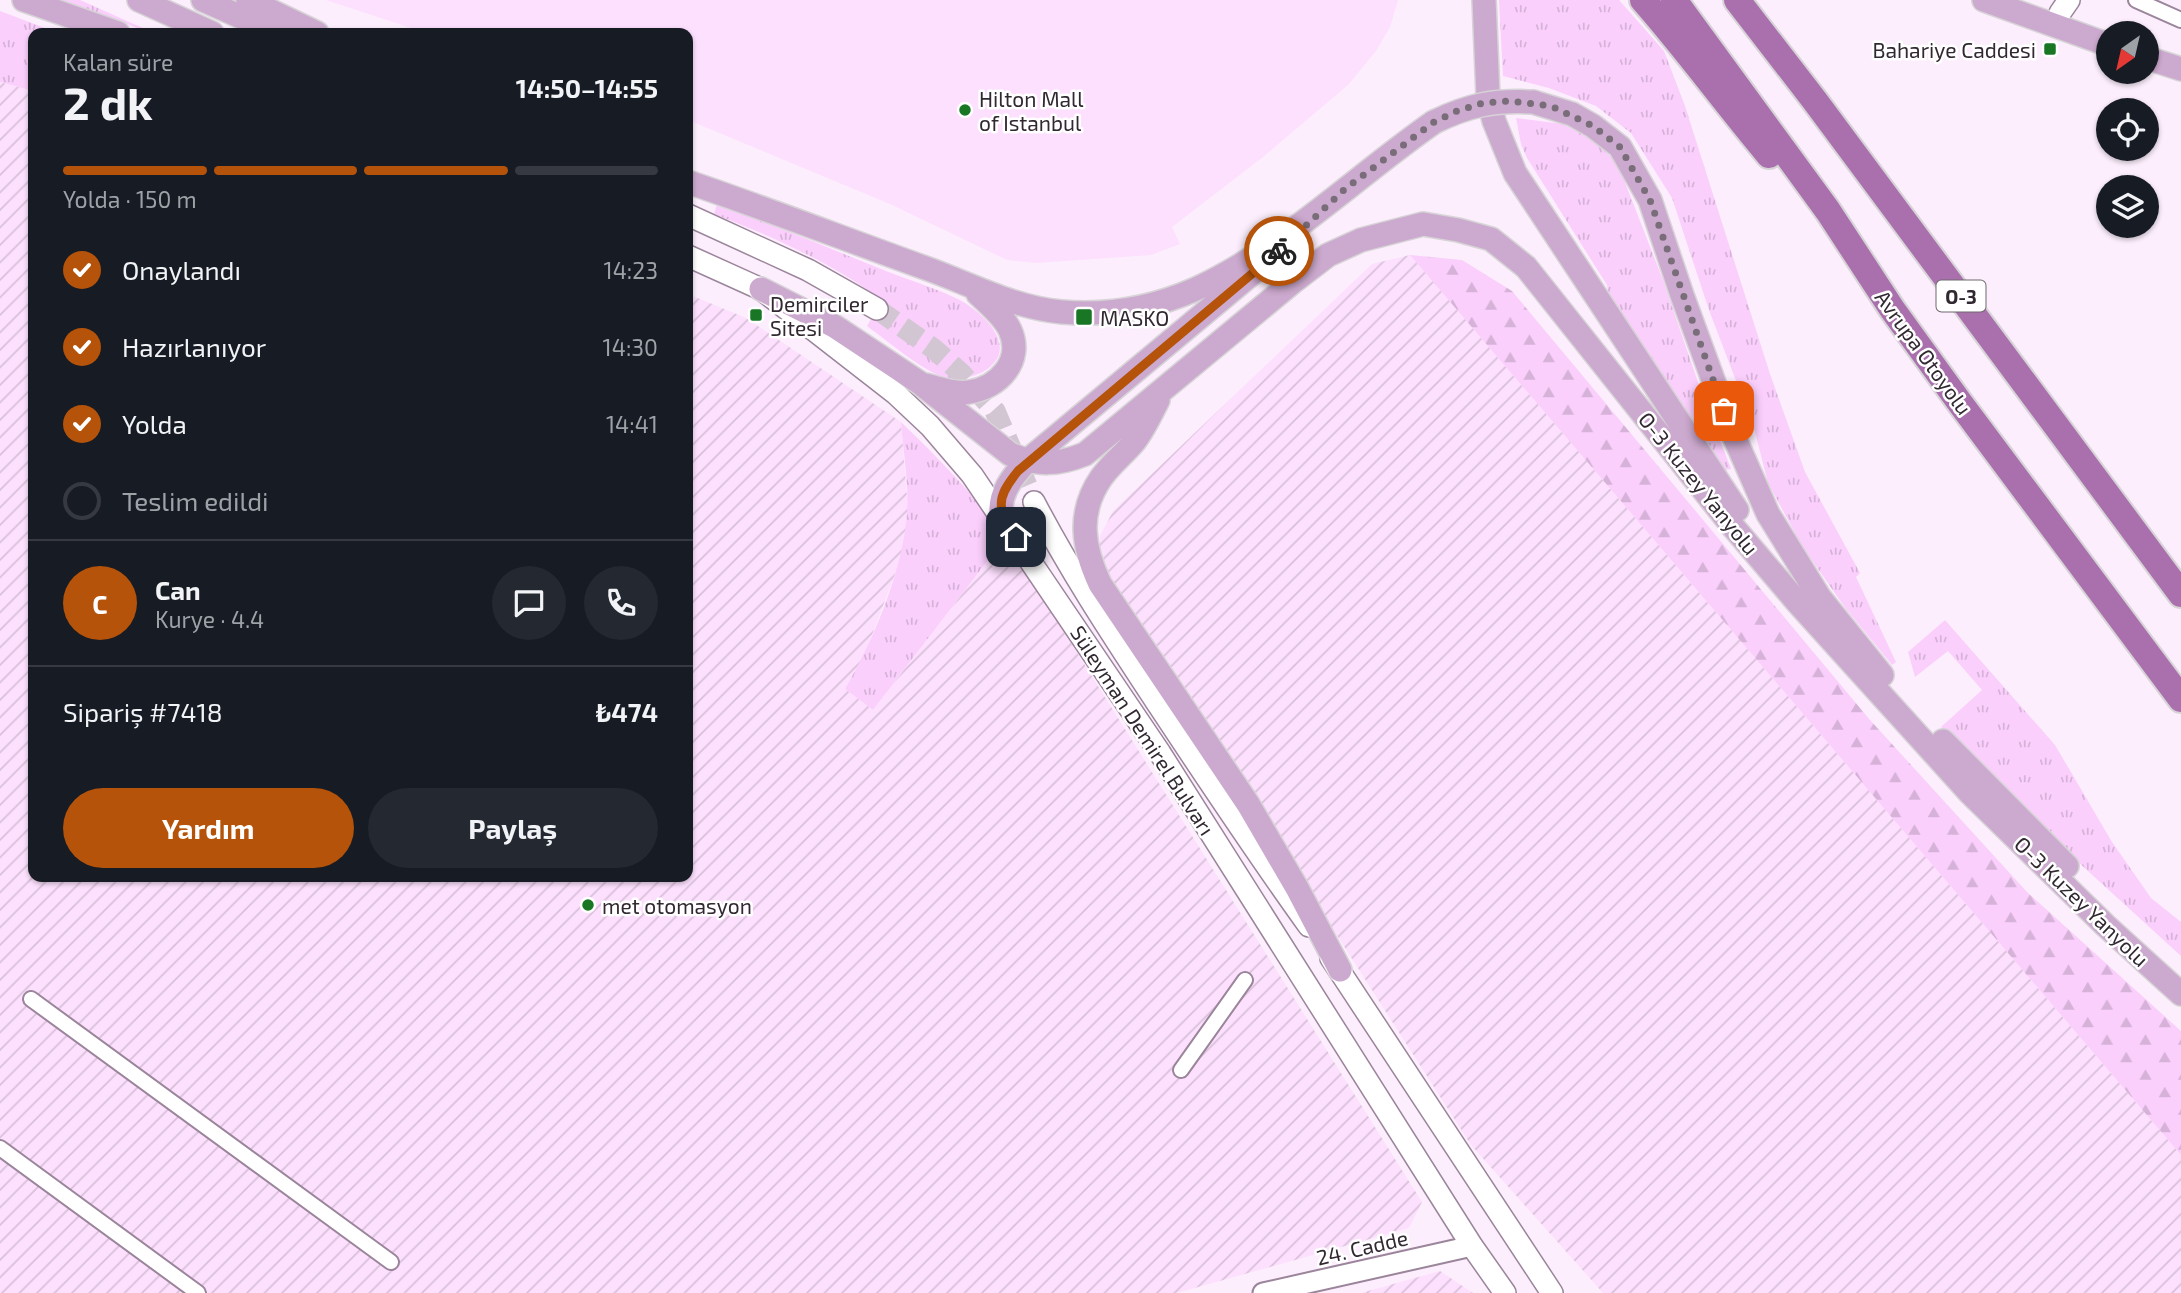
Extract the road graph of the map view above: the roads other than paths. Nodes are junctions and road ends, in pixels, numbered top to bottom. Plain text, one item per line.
1 (24, 0) edge
2 (139, 0) edge
3 (203, 0) edge
4 (248, 0) edge
5 (1485, 0) edge
6 (1643, 0) edge
7 (1674, 0) edge
8 (1737, 0) edge
9 (1984, 0) edge
10 (2024, 0) edge
11 (2136, 0) edge
12 (2065, 7) edge
13 (2181, 20) edge
14 (2096, 22) edge
15 (104, 28) edge
16 (201, 28) edge
17 (266, 28) edge
18 (307, 28) edge
19 (2096, 40) edge
20 (2160, 46) edge
21 (2181, 53) edge
22 (2160, 62) edge
23 (2181, 69) edge
24 (693, 184) edge
25 (1322, 208) junction
26 (693, 217) edge
27 (1848, 242) junction
28 (693, 258) edge
29 (962, 282) junction
30 (761, 289) junction
31 (877, 309) tunnel mouth
32 (920, 383) junction
33 (1164, 387) junction
34 (1027, 461) junction
35 (1034, 502) tunnel mouth
36 (1001, 516) junction
37 (2181, 594) edge
38 (1798, 603) junction
39 (2181, 699) edge
40 (1340, 970) junction
41 (2181, 973) edge
42 (1245, 981) dead end
43 (2181, 994) edge
44 (31, 999) dead end
45 (1181, 1070) dead end
46 (0, 1148) edge
47 (1472, 1246) junction
48 (391, 1262) dead end
49 (198, 1293) edge
50 (1263, 1293) edge
51 (1505, 1293) edge
52 (1552, 1293) edge

1 - 15 main road
2 - 16 main road
3 - 17 main road
4 - 18 main road
5 - 38 main road
6 - 27 highway
7 - 27 highway, Avrupa Otoyolu
8 - 37 highway, O-3
9 - 19 main road
10 - 12 main road
11 - 13 street
12 - 14 main road
20 - 21 main road
22 - 23 main road
24 - 29 main road
25 - 29 main road
25 - 34 main road
25 - 41 main road, O-3 Kuzey Yanyolu, bridge
26 - 31 main road
27 - 39 highway, Avrupa Otoyolu
28 - 30 main road, Süleyman Demirel Bulvarı
29 - 32 main road
30 - 32 main road
30 - 36 main road, Süleyman Demirel Bulvarı
32 - 34 main road
33 - 34 main road, O-3 Kuzey Yanyolu
33 - 38 main road, O-3 Kuzey Yanyolu
33 - 40 main road
34 - 36 main road
35 - 40 main road, Süleyman Demirel Bulvarı
36 - 47 main road, Süleyman Demirel Bulvarı
38 - 43 main road, O-3 Kuzey Yanyolu
40 - 52 main road, Süleyman Demirel Bulvarı
42 - 45 street
44 - 48 street
46 - 49 street
47 - 50 street, 24. Cadde
47 - 51 main road, Süleyman Demirel Bulvarı

